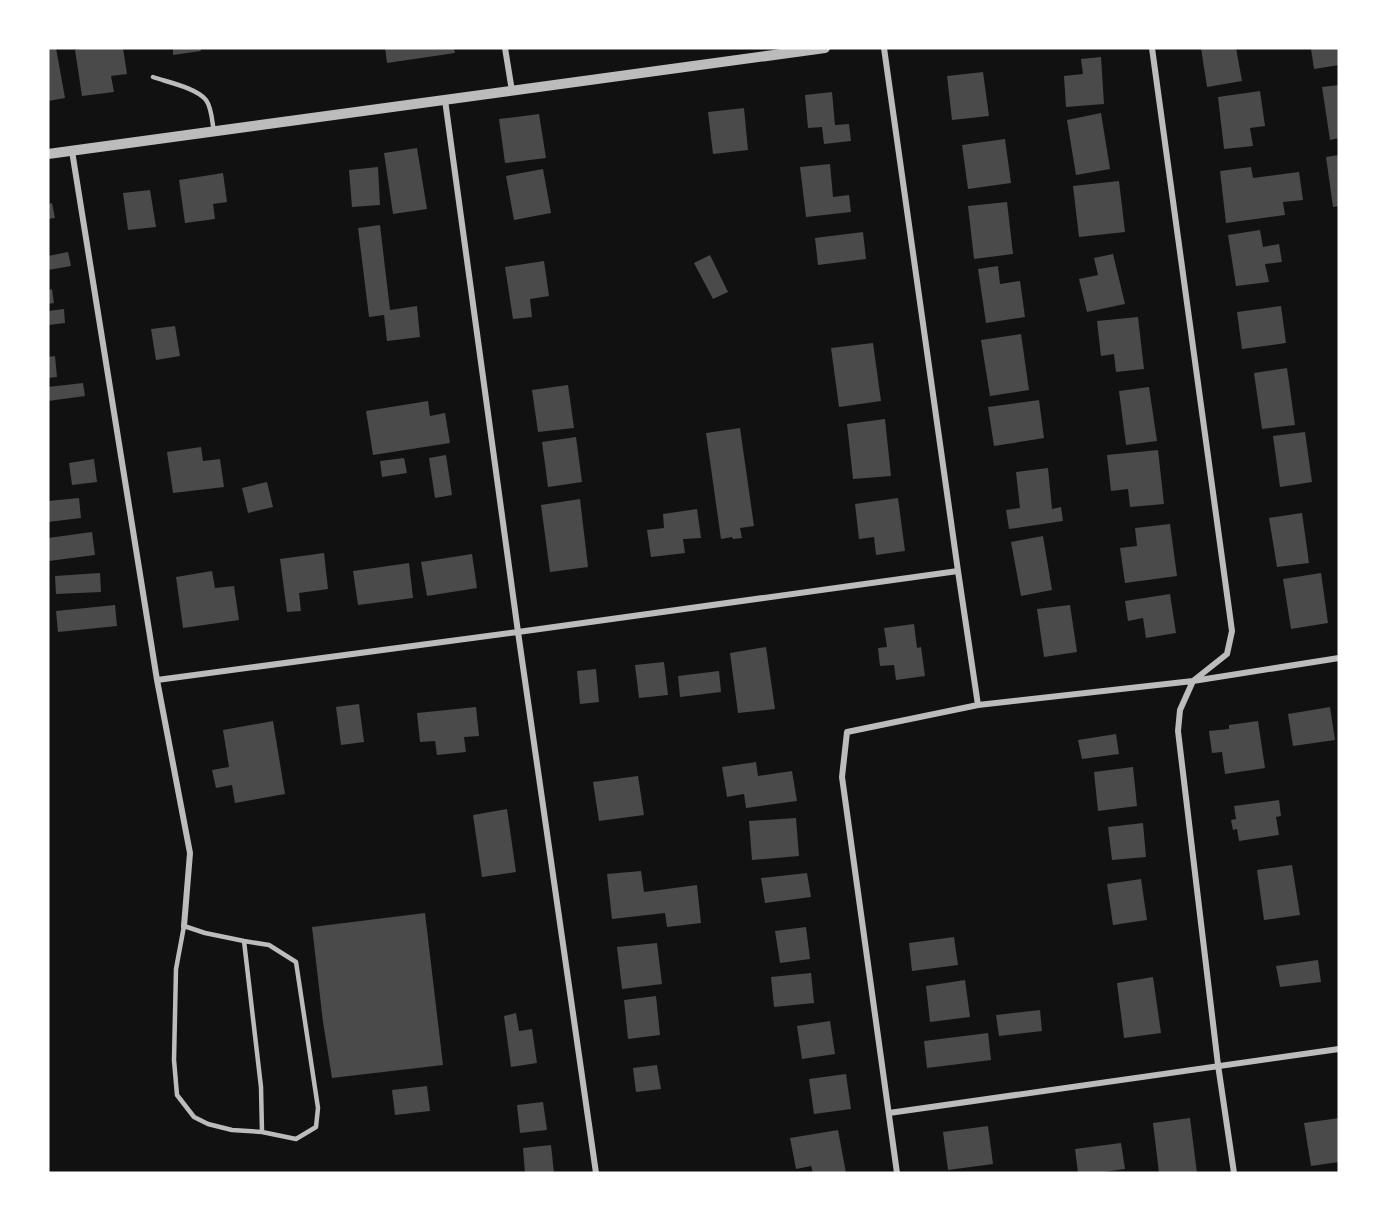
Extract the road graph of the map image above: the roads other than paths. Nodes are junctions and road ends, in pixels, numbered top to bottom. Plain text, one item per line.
1 (505, 48) edge
2 (825, 48) edge
3 (884, 48) edge
4 (1152, 48) edge
5 (153, 77) dead end
6 (512, 91) junction
7 (446, 100) junction
8 (214, 132) junction
9 (72, 151) junction
10 (48, 154) edge
11 (958, 571) junction
12 (518, 633) junction
13 (1339, 658) edge
14 (157, 680) junction
15 (1193, 681) junction
16 (978, 705) junction
17 (184, 926) junction
18 (244, 941) junction
19 (1339, 1049) edge
20 (1218, 1065) junction
21 (889, 1113) junction
22 (262, 1132) junction
23 (596, 1173) edge
24 (897, 1173) edge
25 (1234, 1173) edge

1 - 6 street
2 - 6 street
3 - 11 street
4 - 15 street
5 - 8 lane
6 - 7 street
7 - 8 street
7 - 12 street
8 - 9 street
9 - 10 street
9 - 14 street
11 - 12 street
11 - 16 street
12 - 14 street
12 - 23 street
13 - 15 street
14 - 17 street
15 - 16 street
15 - 20 street
16 - 21 street
17 - 18 lane
17 - 22 lane
18 - 22 lane
18 - 22 lane
19 - 20 street
20 - 21 street
20 - 25 street
21 - 24 street

